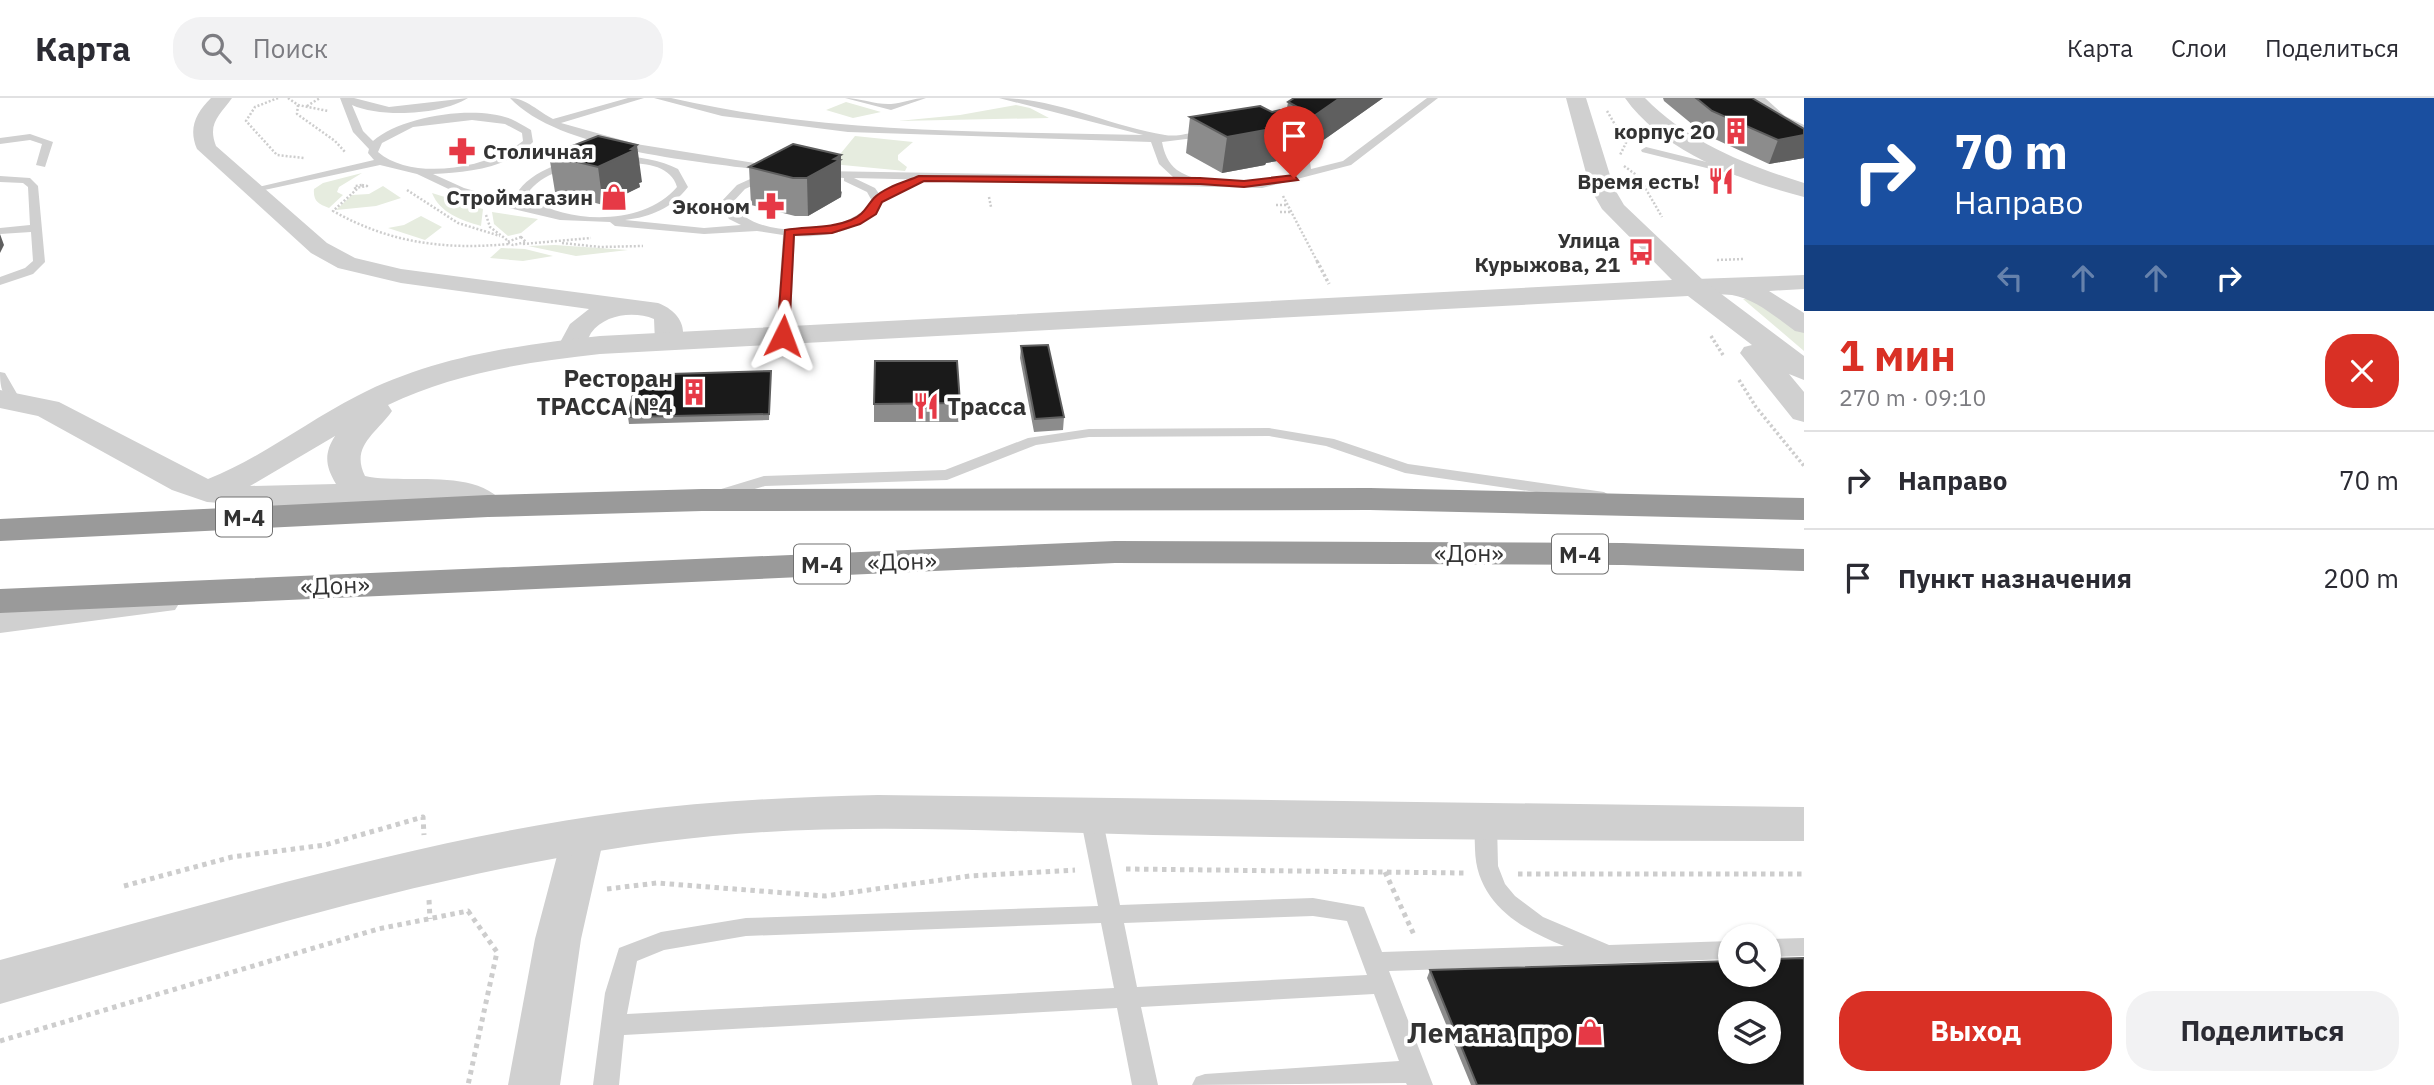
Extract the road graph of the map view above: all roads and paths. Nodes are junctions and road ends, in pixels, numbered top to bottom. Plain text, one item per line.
1 (223, 98) edge
2 (278, 98) edge
3 (288, 98) edge
4 (320, 98) edge
5 (346, 98) edge
6 (463, 98) edge
7 (515, 98) edge
8 (639, 98) edge
9 (659, 98) edge
10 (850, 98) edge
11 (921, 98) edge
12 (1004, 98) edge
13 (1433, 98) edge
14 (1576, 98) edge
15 (1634, 98) edge
16 (1759, 98) edge
17 (298, 105) junction
18 (306, 107) junction
19 (1605, 109) dead end
20 (336, 111) dead end
21 (553, 122) junction
22 (1804, 129) edge
23 (1219, 132) edge
24 (1162, 138) junction
25 (1268, 139) edge
26 (0, 141) edge
27 (373, 147) junction
28 (1646, 150) dead end
29 (312, 158) dead end
30 (349, 159) dead end
31 (382, 161) junction
32 (41, 164) dead end
33 (418, 170) junction
34 (807, 173) edge
35 (1301, 175) junction
36 (830, 176) junction
37 (923, 178) junction
38 (0, 180) edge
39 (1200, 181) junction
40 (1276, 183) junction
41 (400, 185) dead end
42 (357, 189) dead end
43 (1802, 190) edge
44 (254, 191) junction
45 (878, 201) junction
46 (1276, 205) dead end
47 (1287, 205) junction
48 (487, 208) dead end
49 (539, 211) junction
50 (1280, 212) dead end
51 (1291, 212) junction
52 (594, 219) junction
53 (1667, 225) dead end
54 (36, 228) junction
55 (758, 228) junction
56 (0, 231) edge
57 (789, 232) junction
58 (500, 236) junction
59 (593, 238) dead end
60 (508, 242) junction
61 (523, 244) junction
62 (0, 281) edge
63 (1804, 282) edge
64 (1728, 285) junction
65 (1696, 287) junction
66 (1333, 292) dead end
67 (548, 298) junction
68 (628, 307) junction
69 (1804, 325) edge
70 (1704, 327) dead end
71 (783, 336) junction
72 (576, 337) junction
73 (668, 342) junction
74 (1726, 360) dead end
75 (1804, 371) edge
76 (1734, 372) dead end
77 (421, 380) junction
78 (4, 391) edge
79 (1804, 412) edge
80 (1804, 466) edge
81 (385, 491) junction
82 (206, 492) junction
83 (702, 500) junction
84 (1638, 503) junction
85 (488, 506) junction
86 (1804, 509) edge
87 (0, 530) edge
88 (1804, 560) edge
89 (288, 587) junction
90 (0, 601) edge
91 (0, 621) edge
92 (1091, 817) junction
93 (1486, 823) junction
94 (1804, 824) edge
95 (583, 837) junction
96 (427, 867) junction
97 (1385, 872) dead end
98 (124, 886) dead end
99 (1403, 911) dead end
100 (1109, 913) junction
101 (430, 919) junction
102 (1804, 947) edge
103 (1781, 948) edge
104 (1718, 950) edge
105 (1610, 954) junction
106 (1378, 973) junction
107 (0, 982) edge
108 (1127, 997) junction
109 (613, 1025) junction
110 (0, 1041) edge
111 (1418, 1078) edge
112 (468, 1085) edge
113 (534, 1085) edge
114 (606, 1085) edge
115 (1145, 1085) edge
116 (1205, 1085) edge

1 - 44 street
2 - 29 path
3 - 17 path
4 - 18 path
5 - 6 lane
5 - 27 lane
7 - 21 lane
8 - 21 lane
9 - 24 lane
10 - 11 lane
12 - 24 lane
13 - 35 lane
14 - 65 street
15 - 43 street
16 - 22 lane
17 - 18 path
17 - 30 path
18 - 20 path
19 - 53 path
21 - 55 lane
23 - 24 lane
24 - 39 lane
25 - 35 lane
26 - 32 lane
27 - 31 lane
27 - 33 lane
28 - 43 lane
31 - 33 lane
31 - 44 lane
33 - 49 lane
34 - 36 lane
35 - 40 lane
36 - 37 lane
36 - 45 lane
37 - 39 lane
37 - 45 lane
38 - 54 lane
39 - 40 lane
40 - 47 path
41 - 58 path
42 - 60 path
44 - 67 street
45 - 57 lane
46 - 47 path
47 - 51 path
48 - 58 path
49 - 52 lane
49 - 52 lane
50 - 51 path
51 - 66 path
52 - 55 lane
54 - 56 lane
54 - 62 lane
55 - 57 lane
57 - 71 lane
58 - 60 path
59 - 61 path
60 - 61 path
60 - 61 path
63 - 64 street
64 - 65 street
64 - 69 street
65 - 71 street
65 - 75 street
65 - 79 street
67 - 68 street
67 - 72 street
68 - 72 street
68 - 73 street
70 - 74 path
71 - 73 street
72 - 73 street
72 - 77 street
76 - 80 path
77 - 81 street
77 - 82 street
78 - 82 street
81 - 82 street
81 - 85 street
83 - 84 highway, М-4
83 - 84 lane
83 - 85 highway, М-4
84 - 86 highway, М-4
85 - 87 highway, М-4
88 - 89 highway, «Дон» / М-4
89 - 90 highway, «Дон» / М-4
89 - 91 street
92 - 93 street
92 - 95 street
92 - 100 lane
93 - 94 street
93 - 105 lane
95 - 96 street
95 - 113 street
96 - 98 path
96 - 101 path
96 - 107 street
97 - 99 path
100 - 106 lane
100 - 108 lane
100 - 109 lane
101 - 110 path
101 - 112 path
102 - 103 lane
104 - 105 lane
105 - 106 lane
106 - 108 lane
106 - 111 lane
108 - 109 lane
108 - 115 lane
109 - 114 lane
111 - 116 lane

